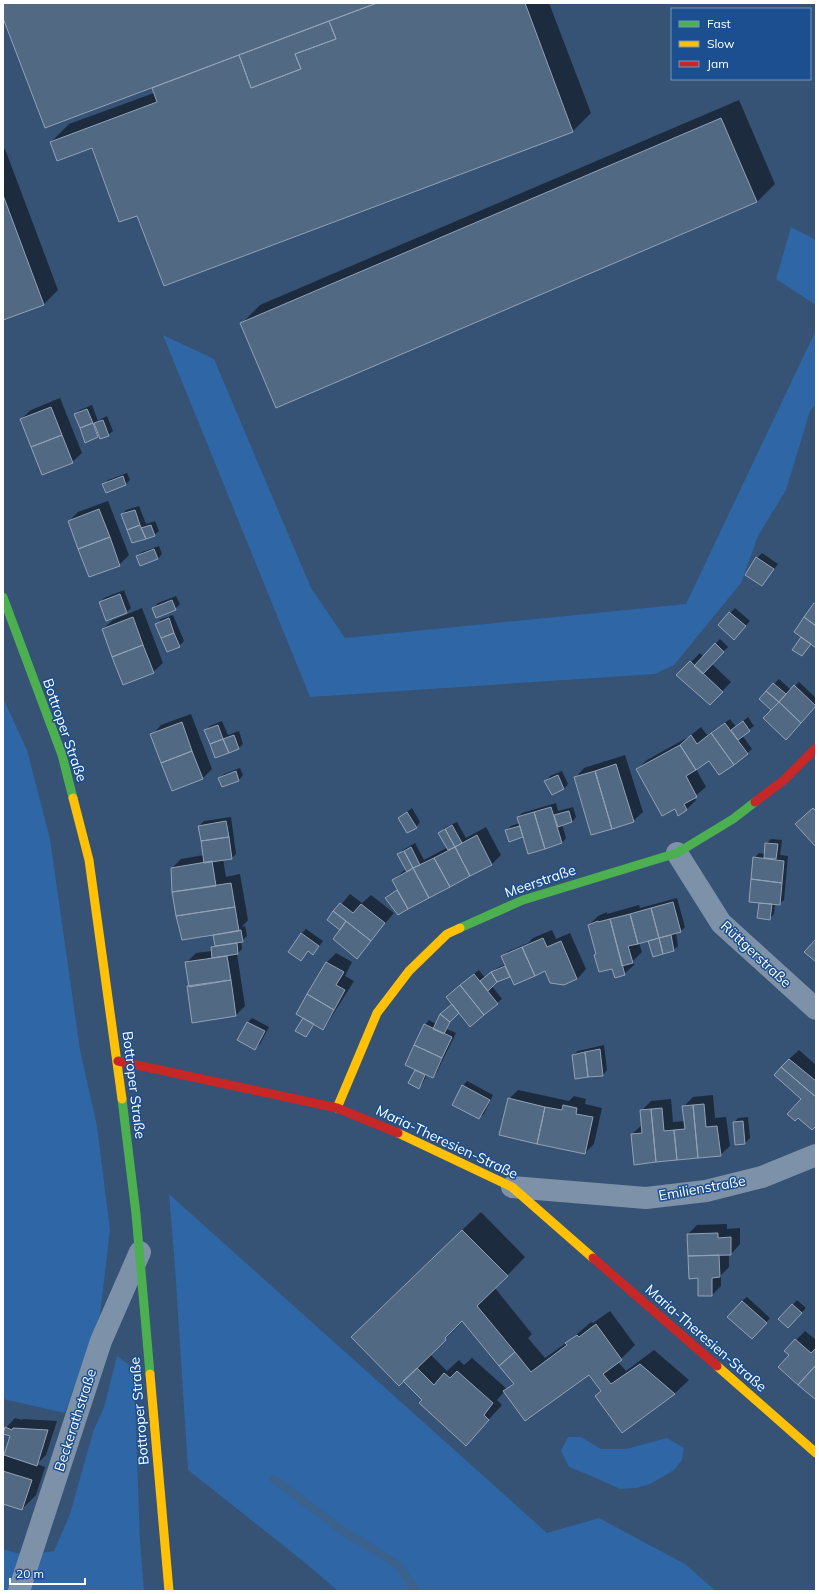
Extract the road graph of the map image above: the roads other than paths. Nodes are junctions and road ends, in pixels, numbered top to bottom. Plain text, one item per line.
1 (3, 597) edge
2 (816, 748) edge
3 (677, 853) junction
4 (816, 1009) edge
5 (118, 1061) junction
6 (337, 1108) junction
7 (816, 1155) edge
8 (512, 1187) junction
9 (140, 1252) junction
10 (816, 1453) edge
11 (18, 1591) edge
12 (169, 1591) edge

1 - 5 street, Bottroper Straße
2 - 3 street, Meerstraße
3 - 4 street, Rüttgerstraße
3 - 6 street, Meerstraße
5 - 6 street, Maria-Theresien-Straße
5 - 9 street, Bottroper Straße
6 - 8 street, Maria-Theresien-Straße
7 - 8 street, Emilienstraße
8 - 10 street, Maria-Theresien-Straße
9 - 11 street, Beckerathstraße
9 - 12 street, Bottroper Straße

